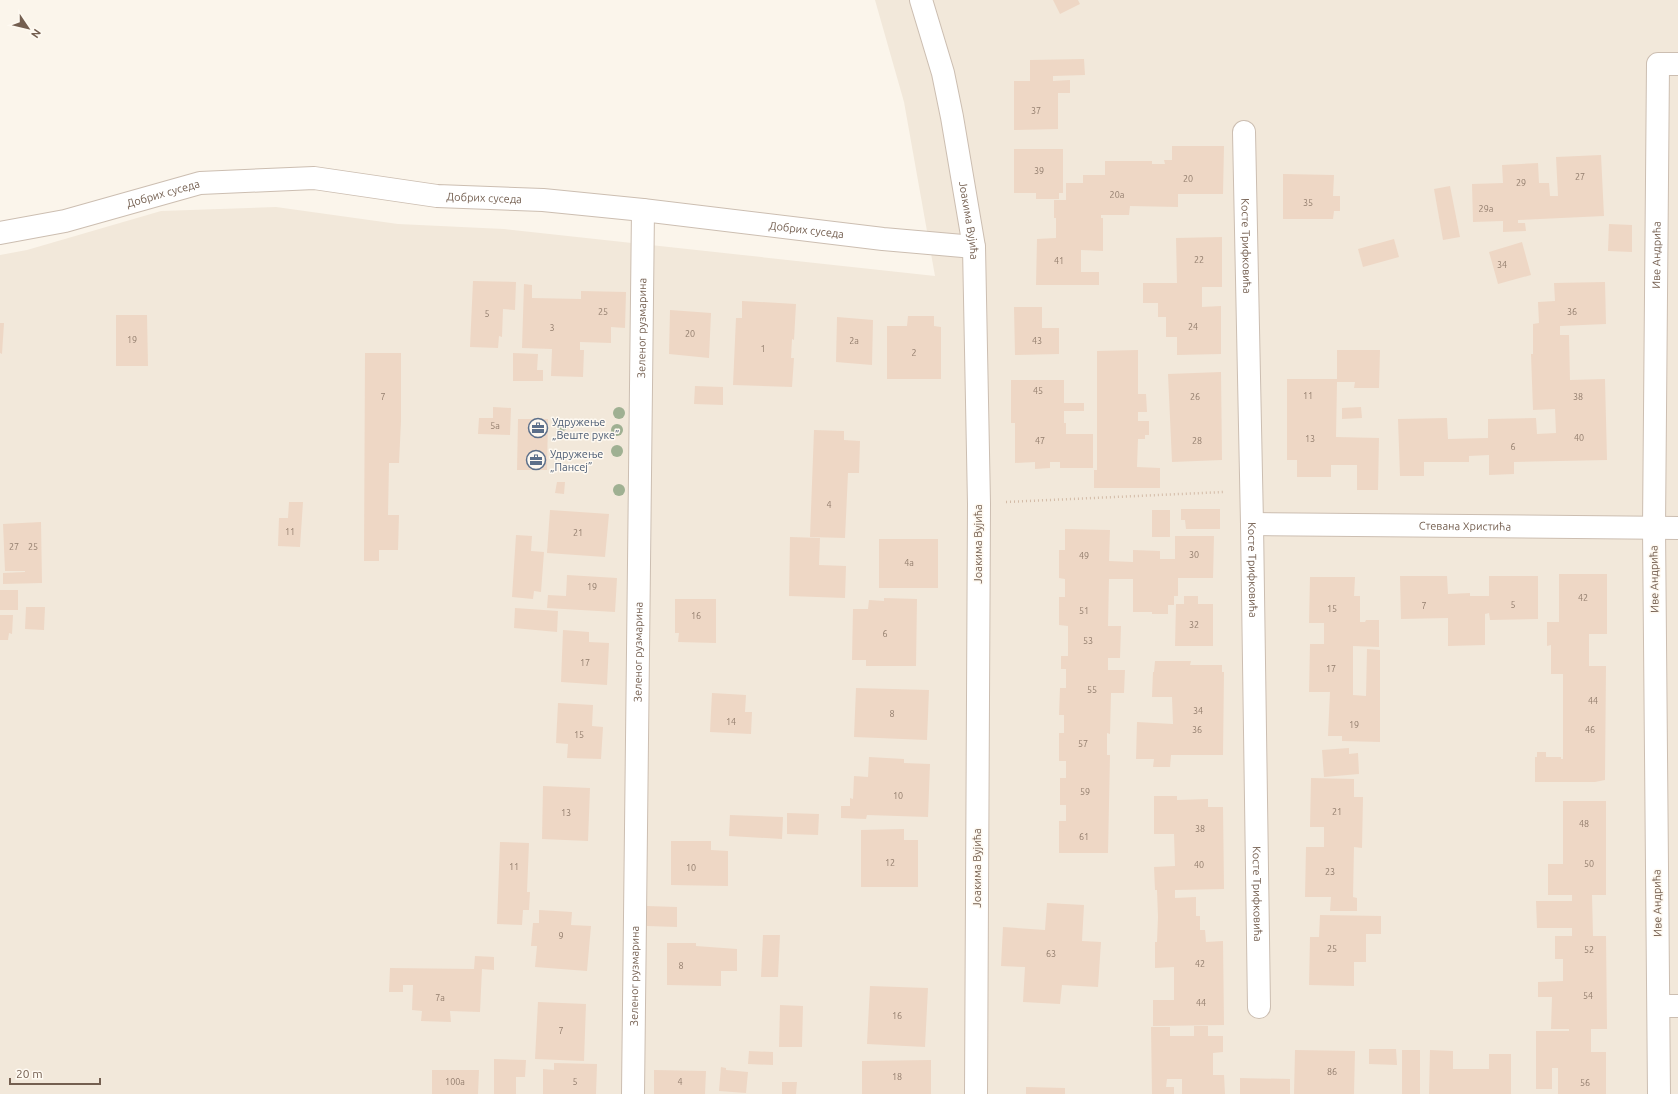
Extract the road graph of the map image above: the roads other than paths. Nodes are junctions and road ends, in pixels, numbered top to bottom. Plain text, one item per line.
1 (921, 0) edge
2 (1668, 64) edge
3 (1244, 132) dead end
4 (643, 210) junction
5 (0, 233) edge
6 (974, 247) junction
7 (1252, 524) junction
8 (1654, 528) junction
9 (1678, 528) edge
10 (1668, 1006) edge
11 (1259, 1007) dead end
12 (633, 1094) edge
13 (976, 1094) edge
14 (1659, 1094) edge

1 - 6 street, Јоакима Вујића
2 - 8 street, Иве Андрића
3 - 7 street, Косте Трифковића
4 - 5 street, Добрих суседа
4 - 6 street, Добрих суседа
4 - 12 street, Зеленог рузмарина
6 - 13 street, Јоакима Вујића
7 - 8 street, Стевана Христића
7 - 11 street, Косте Трифковића
8 - 9 street, Стевана Христића
8 - 10 street, Иве Андрића
10 - 14 street, Иве Андрића

